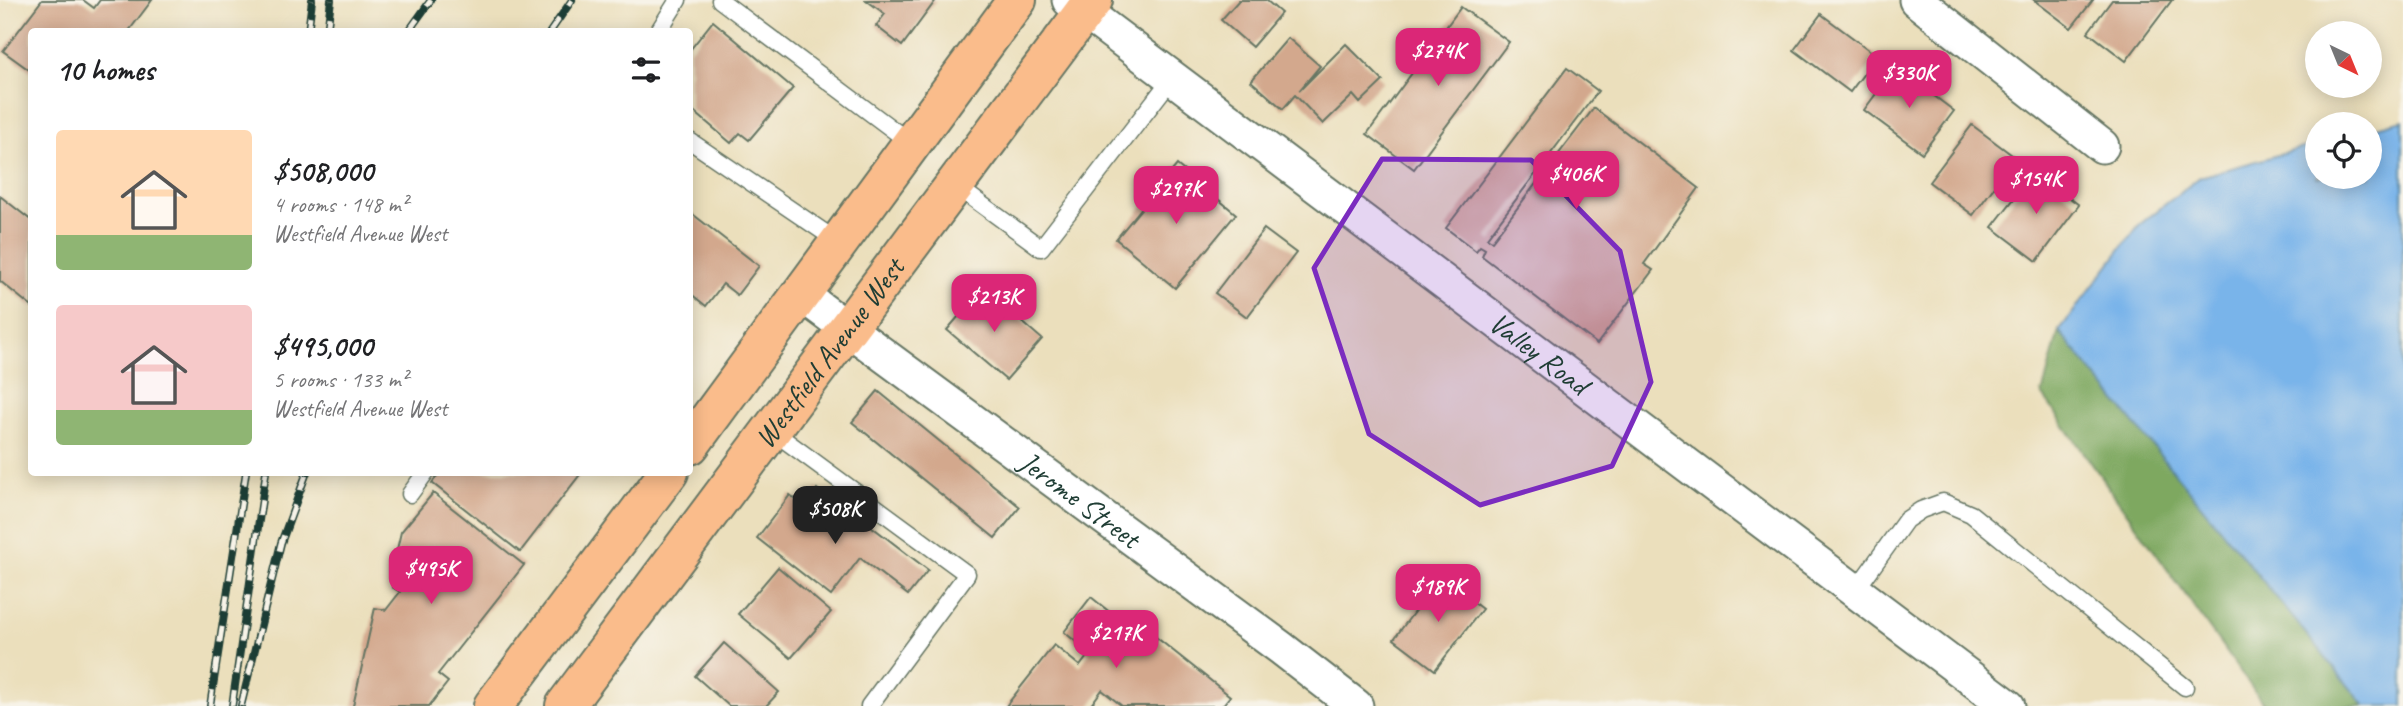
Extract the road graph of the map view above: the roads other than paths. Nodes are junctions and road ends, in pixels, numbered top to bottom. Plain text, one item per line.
1 (678, 0) edge
2 (720, 0) edge
3 (1017, 0) edge
4 (1916, 0) edge
5 (1082, 4) edge
6 (660, 28) edge
7 (1172, 78) junction
8 (693, 143) edge
9 (912, 144) junction
10 (2102, 146) dead end
11 (955, 185) junction
12 (840, 243) junction
13 (802, 295) junction
14 (847, 328) junction
15 (771, 430) junction
16 (693, 438) edge
17 (423, 476) edge
18 (666, 476) edge
19 (410, 494) dead end
20 (1855, 591) junction
21 (2185, 687) dead end
22 (494, 706) edge
23 (565, 706) edge
24 (869, 706) edge
25 (1356, 706) edge
26 (2008, 706) edge

1 - 6 lane
2 - 9 lane
3 - 9 main road, Westfield Avenue West
4 - 10 street
5 - 7 street, Valley Road
5 - 11 main road, Westfield Avenue West
7 - 11 lane
7 - 20 street, Valley Road
8 - 12 lane
9 - 12 main road, Westfield Avenue West
11 - 14 main road, Westfield Avenue West
12 - 13 main road, Westfield Avenue West
13 - 14 street, Jerome Street
13 - 16 main road, Westfield Avenue West
14 - 15 main road, Westfield Avenue West
14 - 25 street, Jerome Street
15 - 23 main road, Westfield Avenue West
15 - 24 lane
17 - 19 lane
18 - 22 main road
20 - 21 lane
20 - 26 street, Valley Road

